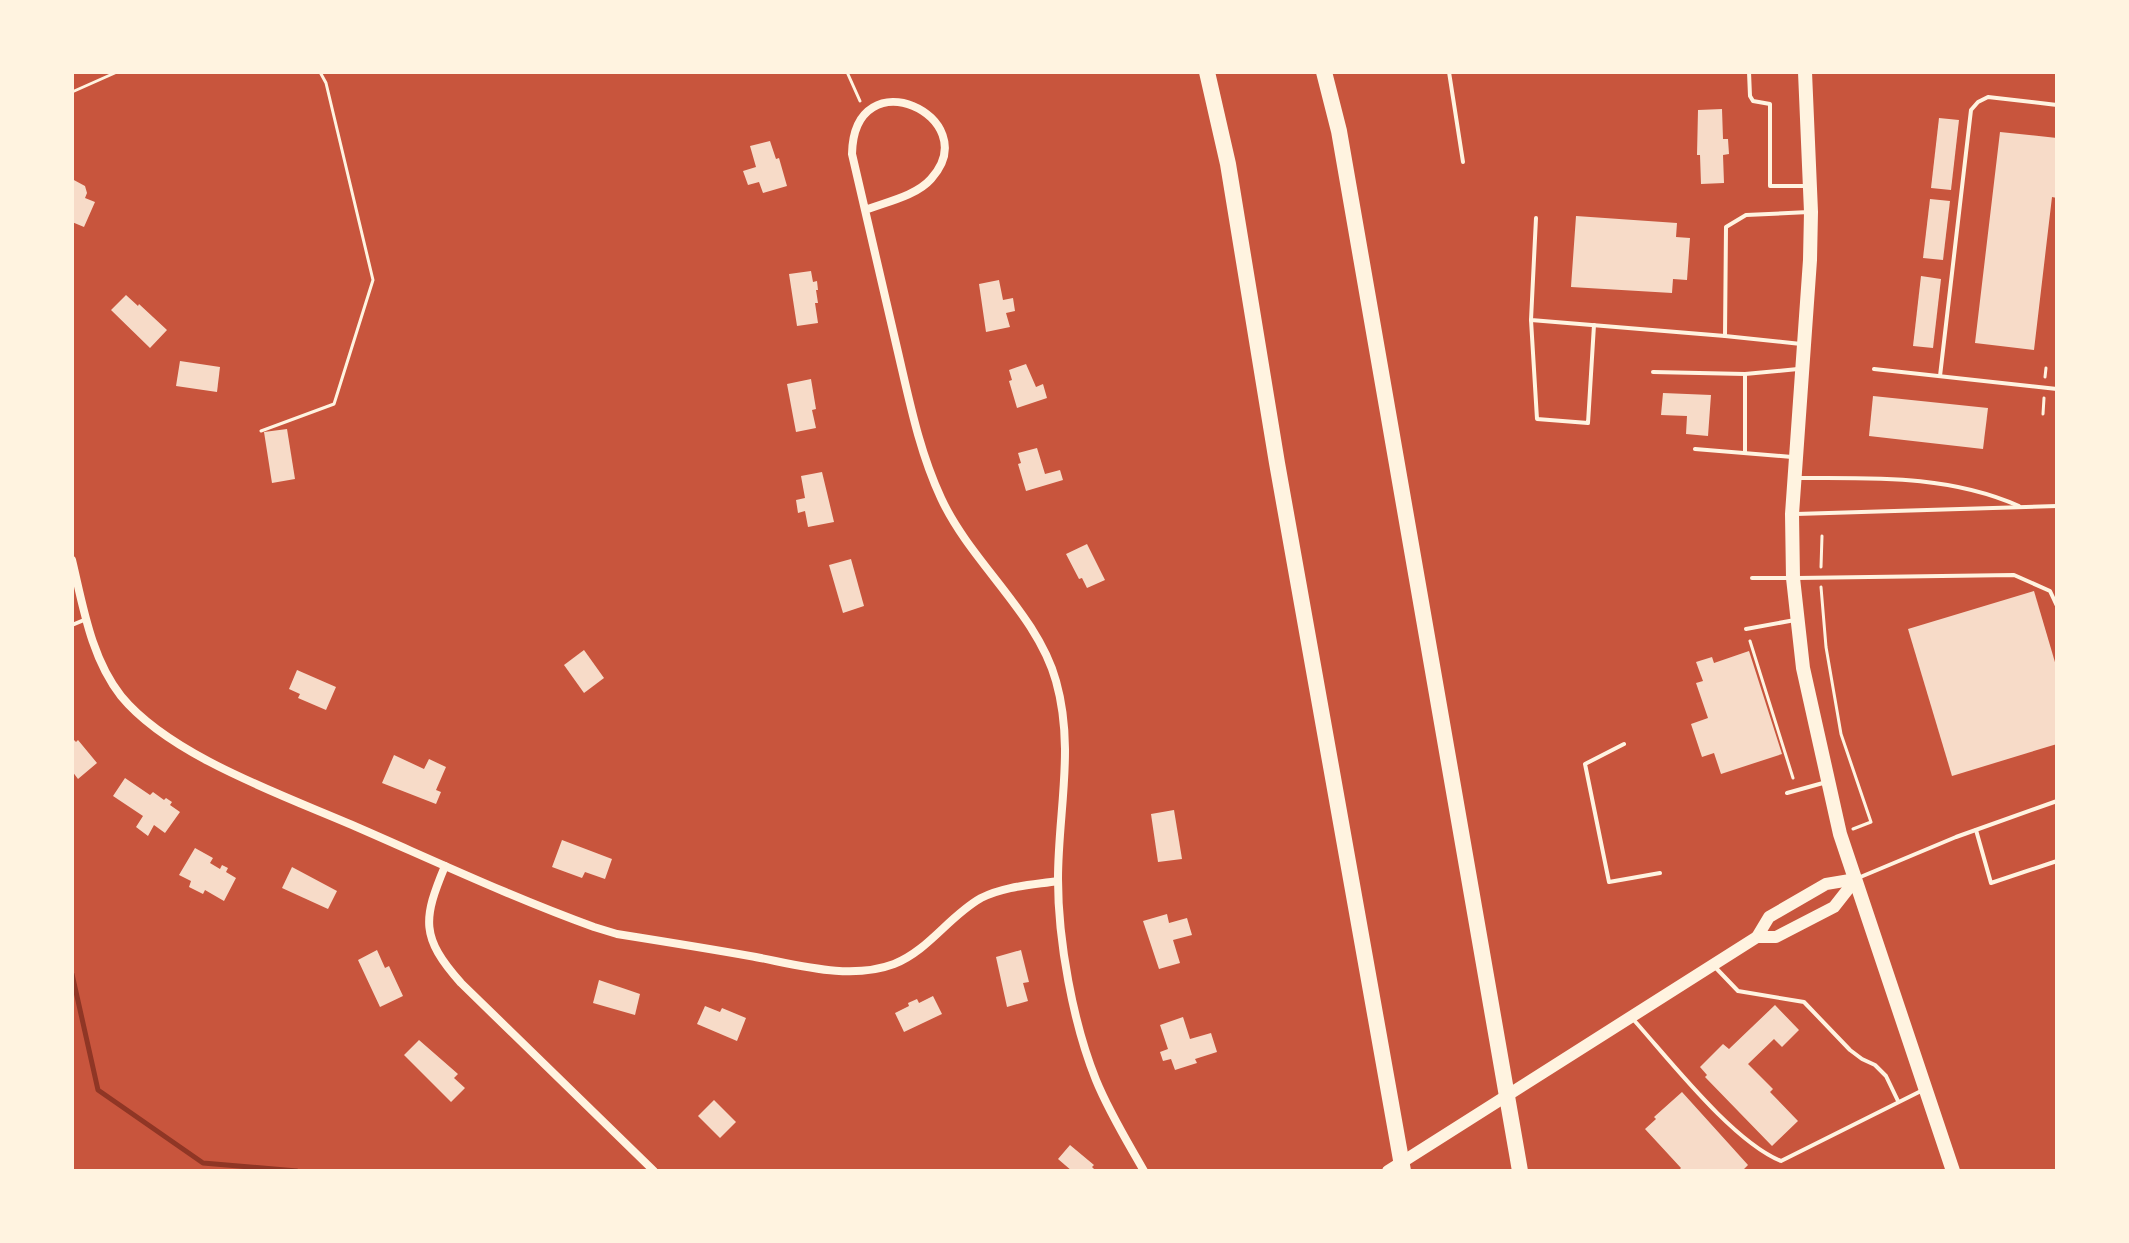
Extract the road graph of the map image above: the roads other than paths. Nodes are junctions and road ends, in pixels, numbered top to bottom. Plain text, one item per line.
1 (1207, 72) edge
2 (1324, 72) edge
3 (1449, 72) edge
4 (1749, 72) edge
5 (1805, 72) edge
6 (2057, 105) edge
7 (1463, 162) dead end
8 (1810, 186) junction
9 (865, 210) junction
10 (1811, 212) junction
11 (1536, 218) dead end
12 (1531, 320) junction
13 (1594, 325) junction
14 (1725, 336) junction
15 (1803, 344) junction
16 (1801, 369) junction
17 (1874, 369) dead end
18 (1653, 372) dead end
19 (1745, 374) junction
20 (1940, 376) junction
21 (2057, 389) edge
22 (1695, 449) dead end
23 (1745, 453) junction
24 (1794, 457) junction
25 (1793, 478) junction
26 (2057, 506) edge
27 (2021, 507) junction
28 (1792, 514) junction
29 (72, 560) edge
30 (1752, 578) dead end
31 (1793, 578) junction
32 (2057, 606) edge
33 (86, 619) junction
34 (1797, 619) junction
35 (72, 625) edge
36 (1746, 629) road end
37 (1624, 744) dead end
38 (1827, 781) junction
39 (1787, 793) dead end
40 (2057, 801) edge
41 (1976, 830) junction
42 (2057, 861) edge
43 (445, 866) junction
44 (1660, 873) dead end
45 (1856, 879) junction
46 (1058, 881) junction
47 (1757, 937) junction
48 (1713, 965) junction
49 (1631, 1017) junction
50 (1925, 1089) junction
51 (1898, 1101) junction
52 (1519, 1168) edge
53 (654, 1171) edge
54 (1144, 1171) edge
55 (1388, 1171) edge
56 (1403, 1171) edge
57 (1953, 1171) edge

1 - 56 highway
2 - 52 highway
3 - 7 lane
4 - 8 lane
5 - 8 main road
6 - 20 lane
8 - 10 main road
9 - 9 street
9 - 46 street
10 - 14 lane
10 - 15 main road
11 - 12 lane
12 - 13 lane
12 - 13 lane
13 - 14 lane
14 - 15 lane
15 - 16 main road
16 - 19 lane
16 - 24 main road
17 - 20 lane
18 - 19 lane
19 - 23 lane
20 - 21 lane
22 - 23 lane
23 - 24 lane
24 - 25 main road
25 - 27 lane
25 - 28 main road
26 - 27 lane
27 - 28 lane
28 - 31 main road
29 - 33 street
30 - 31 lane
31 - 32 lane
31 - 34 main road
33 - 35 lane
33 - 43 street
34 - 36 lane
34 - 38 main road
37 - 44 lane
38 - 39 lane
38 - 45 main road
40 - 41 lane
41 - 42 lane
41 - 45 lane
43 - 46 street
43 - 53 street
45 - 47 main road
45 - 47 main road
45 - 50 main road
46 - 54 street
47 - 48 main road
48 - 49 main road
48 - 51 lane
49 - 51 lane
49 - 55 main road
50 - 51 lane
50 - 57 main road

